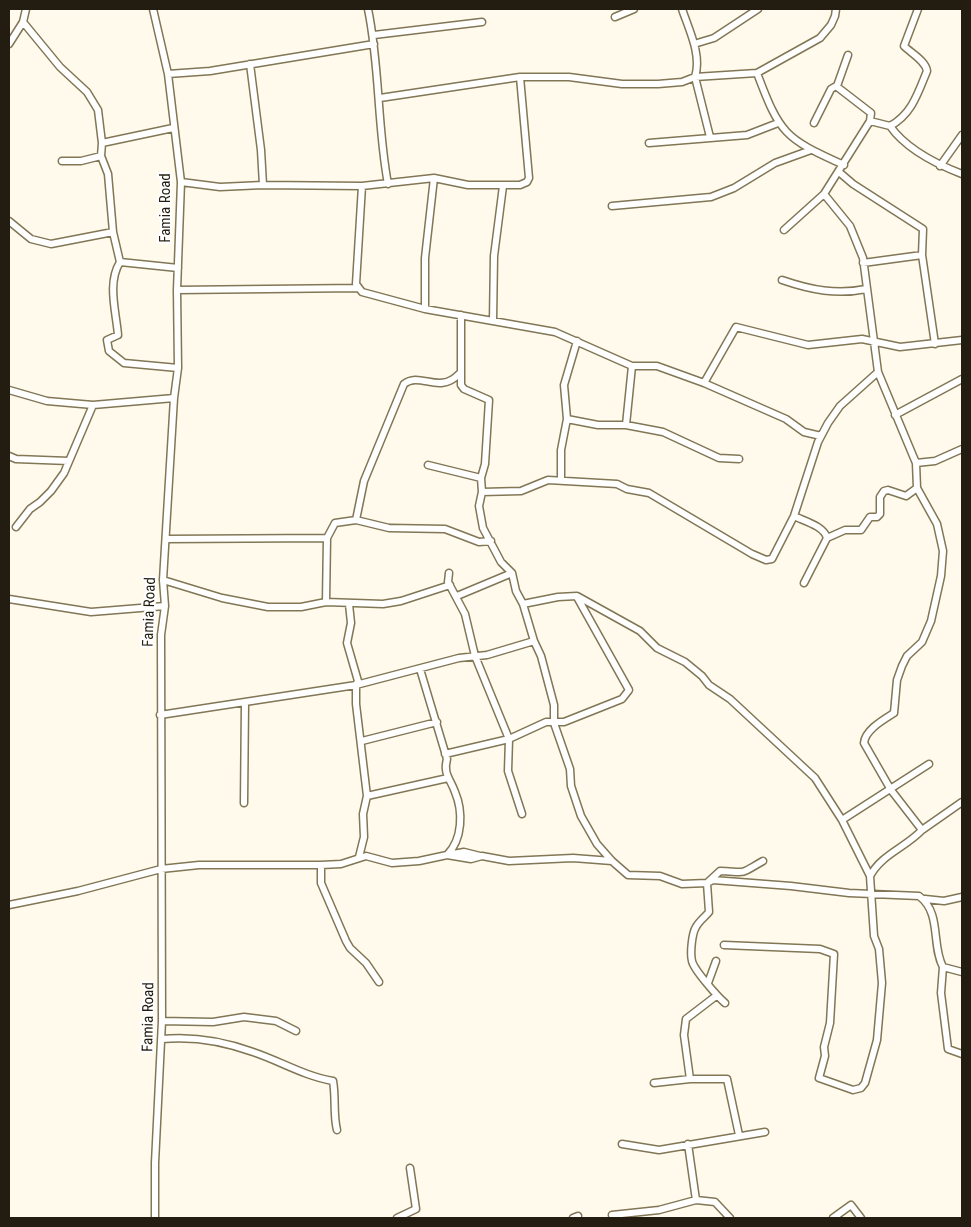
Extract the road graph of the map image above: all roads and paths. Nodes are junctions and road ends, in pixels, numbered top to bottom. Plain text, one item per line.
1 (26, 9) edge
2 (154, 9) edge
3 (368, 9) edge
4 (634, 9) edge
5 (682, 9) edge
6 (758, 9) edge
7 (836, 9) edge
8 (918, 9) edge
9 (616, 17) dead end
10 (23, 22) junction
11 (482, 22) dead end
12 (374, 36) junction
13 (9, 44) edge
14 (374, 44) junction
15 (694, 44) junction
16 (848, 55) dead end
17 (250, 64) junction
18 (757, 73) junction
19 (168, 74) junction
20 (520, 77) junction
21 (694, 78) junction
22 (837, 86) junction
23 (380, 98) junction
24 (870, 122) junction
25 (778, 123) junction
26 (814, 123) dead end
27 (890, 126) junction
28 (173, 128) junction
29 (962, 136) edge
30 (710, 137) junction
31 (102, 143) junction
32 (649, 143) dead end
33 (811, 150) junction
34 (101, 156) junction
35 (62, 161) dead end
36 (844, 166) junction
37 (940, 166) junction
38 (839, 172) junction
39 (962, 174) edge
40 (434, 178) junction
41 (180, 182) junction
42 (388, 184) junction
43 (263, 185) junction
44 (362, 186) junction
45 (504, 186) junction
46 (824, 194) junction
47 (612, 206) dead end
48 (9, 221) edge
49 (784, 230) dead end
50 (113, 232) junction
51 (922, 255) junction
52 (120, 262) junction
53 (864, 262) junction
54 (178, 268) junction
55 (782, 280) dead end
56 (358, 288) junction
57 (866, 289) junction
58 (177, 290) junction
59 (425, 309) junction
60 (462, 316) junction
61 (493, 321) junction
62 (962, 340) edge
63 (577, 341) junction
64 (874, 343) junction
65 (934, 344) junction
66 (632, 366) junction
67 (178, 368) junction
68 (878, 372) junction
69 (459, 374) junction
70 (962, 379) edge
71 (704, 383) junction
72 (9, 390) edge
73 (174, 398) junction
74 (93, 405) junction
75 (895, 415) junction
76 (567, 419) junction
77 (626, 425) junction
78 (821, 436) junction
79 (962, 449) edge
80 (9, 456) edge
81 (739, 459) dead end
82 (70, 461) junction
83 (916, 463) junction
84 (428, 464) dead end
85 (481, 478) junction
86 (561, 480) junction
87 (917, 488) junction
88 (482, 492) junction
89 (794, 516) junction
90 (356, 520) junction
91 (16, 527) dead end
92 (327, 538) junction
93 (827, 538) junction
94 (166, 539) junction
95 (491, 541) junction
96 (449, 573) dead end
97 (512, 573) junction
98 (163, 580) junction
99 (804, 583) dead end
100 (450, 585) junction
101 (457, 596) junction
102 (577, 596) junction
103 (9, 599) edge
104 (326, 602) junction
105 (349, 604) junction
106 (523, 604) junction
107 (165, 606) junction
108 (534, 641) junction
109 (475, 656) junction
110 (420, 669) junction
111 (356, 685) junction
112 (245, 703) junction
113 (160, 715) junction
114 (437, 722) junction
115 (554, 723) junction
116 (509, 739) junction
117 (362, 741) junction
118 (445, 754) junction
119 (929, 764) dead end
120 (448, 778) junction
121 (891, 790) junction
122 (367, 796) junction
123 (962, 802) edge
124 (244, 803) dead end
125 (522, 814) dead end
126 (842, 820) junction
127 (922, 830) junction
128 (447, 855) junction
129 (359, 857) junction
130 (763, 861) dead end
131 (612, 862) junction
132 (321, 865) junction
133 (161, 869) junction
134 (870, 876) junction
135 (707, 883) junction
136 (871, 894) junction
137 (919, 896) junction
138 (962, 897) edge
139 (9, 905) edge
140 (724, 945) dead end
141 (716, 961) dead end
142 (943, 968) junction
143 (962, 972) edge
144 (379, 982) dead end
145 (708, 983) junction
146 (716, 996) junction
147 (726, 1003) dead end
148 (162, 1021) junction
149 (296, 1031) dead end
150 (162, 1039) junction
151 (962, 1054) edge
152 (690, 1079) junction
153 (654, 1083) dead end
154 (337, 1130) dead end
155 (765, 1132) dead end
156 (739, 1135) junction
157 (622, 1144) dead end
158 (688, 1144) junction
159 (410, 1168) dead end
160 (696, 1200) junction
161 (612, 1215) dead end
162 (155, 1218) edge
163 (397, 1218) edge
164 (730, 1218) edge
165 (832, 1218) edge
166 (860, 1218) edge

1 - 10 street
2 - 19 street, Famia Road
3 - 12 street
4 - 9 street
5 - 15 street
6 - 15 street
7 - 18 street
8 - 27 street
10 - 13 street
10 - 31 street
11 - 12 street
12 - 14 street
14 - 17 street
14 - 23 street
15 - 21 street
16 - 22 street
17 - 19 street
17 - 43 street
18 - 21 street
18 - 25 street
19 - 28 street, Famia Road
20 - 21 street
20 - 23 street
20 - 45 street
21 - 30 street
22 - 24 street
22 - 26 street
23 - 42 street
24 - 27 street
24 - 36 street
25 - 30 street
25 - 33 street
27 - 37 street
28 - 31 street
28 - 41 street, Famia Road
29 - 37 street
30 - 32 street
31 - 34 street
33 - 36 street
33 - 47 street
34 - 35 street
34 - 50 street
36 - 38 street
37 - 39 street
38 - 46 street
38 - 51 street
40 - 42 street
40 - 45 street
40 - 59 street
41 - 43 street
41 - 54 street, Famia Road
42 - 44 street
43 - 44 street
44 - 56 street
45 - 61 street
46 - 49 street
46 - 53 street
48 - 50 street
50 - 52 street
51 - 53 street
51 - 65 street
52 - 54 street
52 - 67 street
53 - 57 street
54 - 58 street, Famia Road
55 - 57 street
56 - 58 street
56 - 59 street
57 - 64 street
58 - 67 street, Famia Road
59 - 60 street
60 - 61 street
60 - 69 street
61 - 63 street
62 - 65 street
63 - 66 street
63 - 76 street
64 - 65 street
64 - 68 street
64 - 71 street
66 - 71 street
66 - 77 street
67 - 73 street, Famia Road
68 - 75 street
68 - 78 street
69 - 85 street
69 - 90 street
70 - 75 street
71 - 78 street
72 - 74 street
73 - 74 street
73 - 94 street, Famia Road
74 - 82 street
75 - 83 street
76 - 77 street
76 - 86 street
77 - 81 street
78 - 89 street
79 - 83 street
80 - 82 street
82 - 91 street
83 - 87 street
84 - 85 street
85 - 88 street
86 - 88 street
86 - 89 street
87 - 93 street
87 - 121 street
88 - 95 street
89 - 93 street
90 - 92 street
90 - 95 street
92 - 94 street
92 - 104 street
93 - 99 street
94 - 98 street, Famia Road
95 - 97 street
96 - 100 street
97 - 101 street
97 - 106 street
98 - 104 street
98 - 107 street, Famia Road
100 - 101 street
100 - 105 street
101 - 109 street
102 - 106 street
102 - 115 street
102 - 126 street
103 - 107 street
104 - 105 street
105 - 111 street
106 - 108 street
107 - 113 street, Famia Road
108 - 109 street
108 - 115 street
109 - 110 street
109 - 116 street
110 - 111 street
110 - 114 street
111 - 112 street
111 - 117 street
112 - 113 street
112 - 124 street
113 - 133 street, Famia Road
114 - 117 street
114 - 118 street
115 - 116 street
115 - 131 street
116 - 118 street
116 - 125 street
117 - 122 street
118 - 120 street
119 - 121 street
120 - 122 street
120 - 128 street
121 - 126 street
121 - 127 street
122 - 129 street
123 - 127 street
126 - 134 street
127 - 134 street
128 - 129 street
128 - 131 street
129 - 132 street
130 - 135 street
131 - 135 street
132 - 133 street
132 - 144 street
133 - 139 street
133 - 148 street, Famia Road
134 - 136 street
135 - 136 street
135 - 145 street
136 - 137 street
136 - 140 street
137 - 138 street
137 - 142 street
141 - 145 street
142 - 143 street
142 - 151 street
145 - 146 street
146 - 147 street
146 - 152 street
148 - 149 street
148 - 150 street, Famia Road
150 - 154 street
150 - 162 street, Famia Road
152 - 153 street
152 - 156 street
155 - 156 street
156 - 158 street
157 - 158 street
158 - 160 street
159 - 163 street
160 - 161 street
160 - 164 street
165 - 166 street

